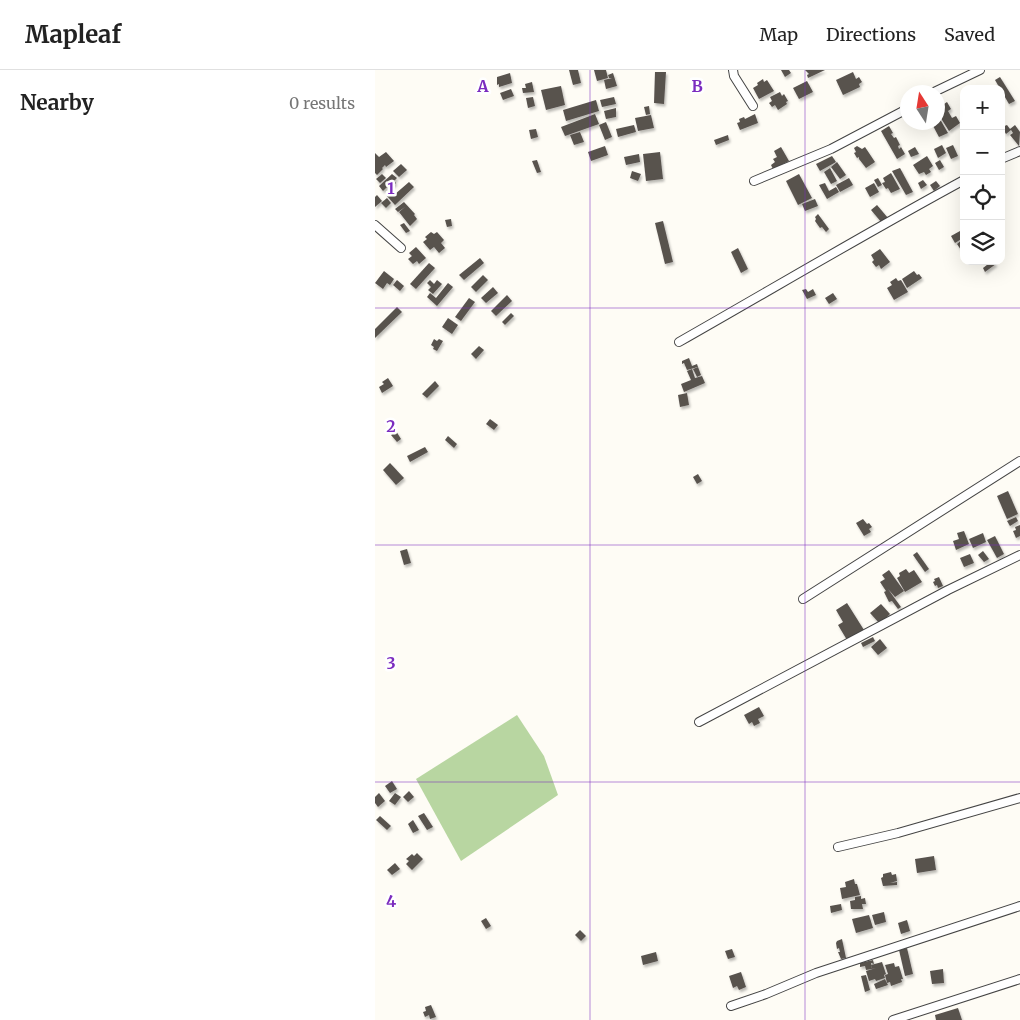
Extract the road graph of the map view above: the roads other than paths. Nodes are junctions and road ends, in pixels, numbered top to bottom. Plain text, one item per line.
1 (733, 70) edge
2 (980, 70) edge
3 (945, 87) edge
4 (753, 106) dead end
5 (900, 112) edge
6 (1020, 151) edge
7 (1005, 157) edge
8 (754, 181) dead end
9 (960, 182) edge
10 (375, 225) edge
11 (401, 248) dead end
12 (679, 342) dead end
13 (1020, 461) edge
14 (1020, 555) edge
15 (803, 599) dead end
16 (699, 722) dead end
17 (1020, 798) edge
18 (838, 847) dead end
19 (1020, 906) edge
20 (1020, 978) edge
21 (731, 1006) dead end
22 (893, 1020) edge

1 - 4 street
2 - 3 street
5 - 8 street
6 - 7 street
9 - 12 street
10 - 11 street
13 - 15 street
14 - 16 street
17 - 18 street
19 - 21 street
20 - 22 street

